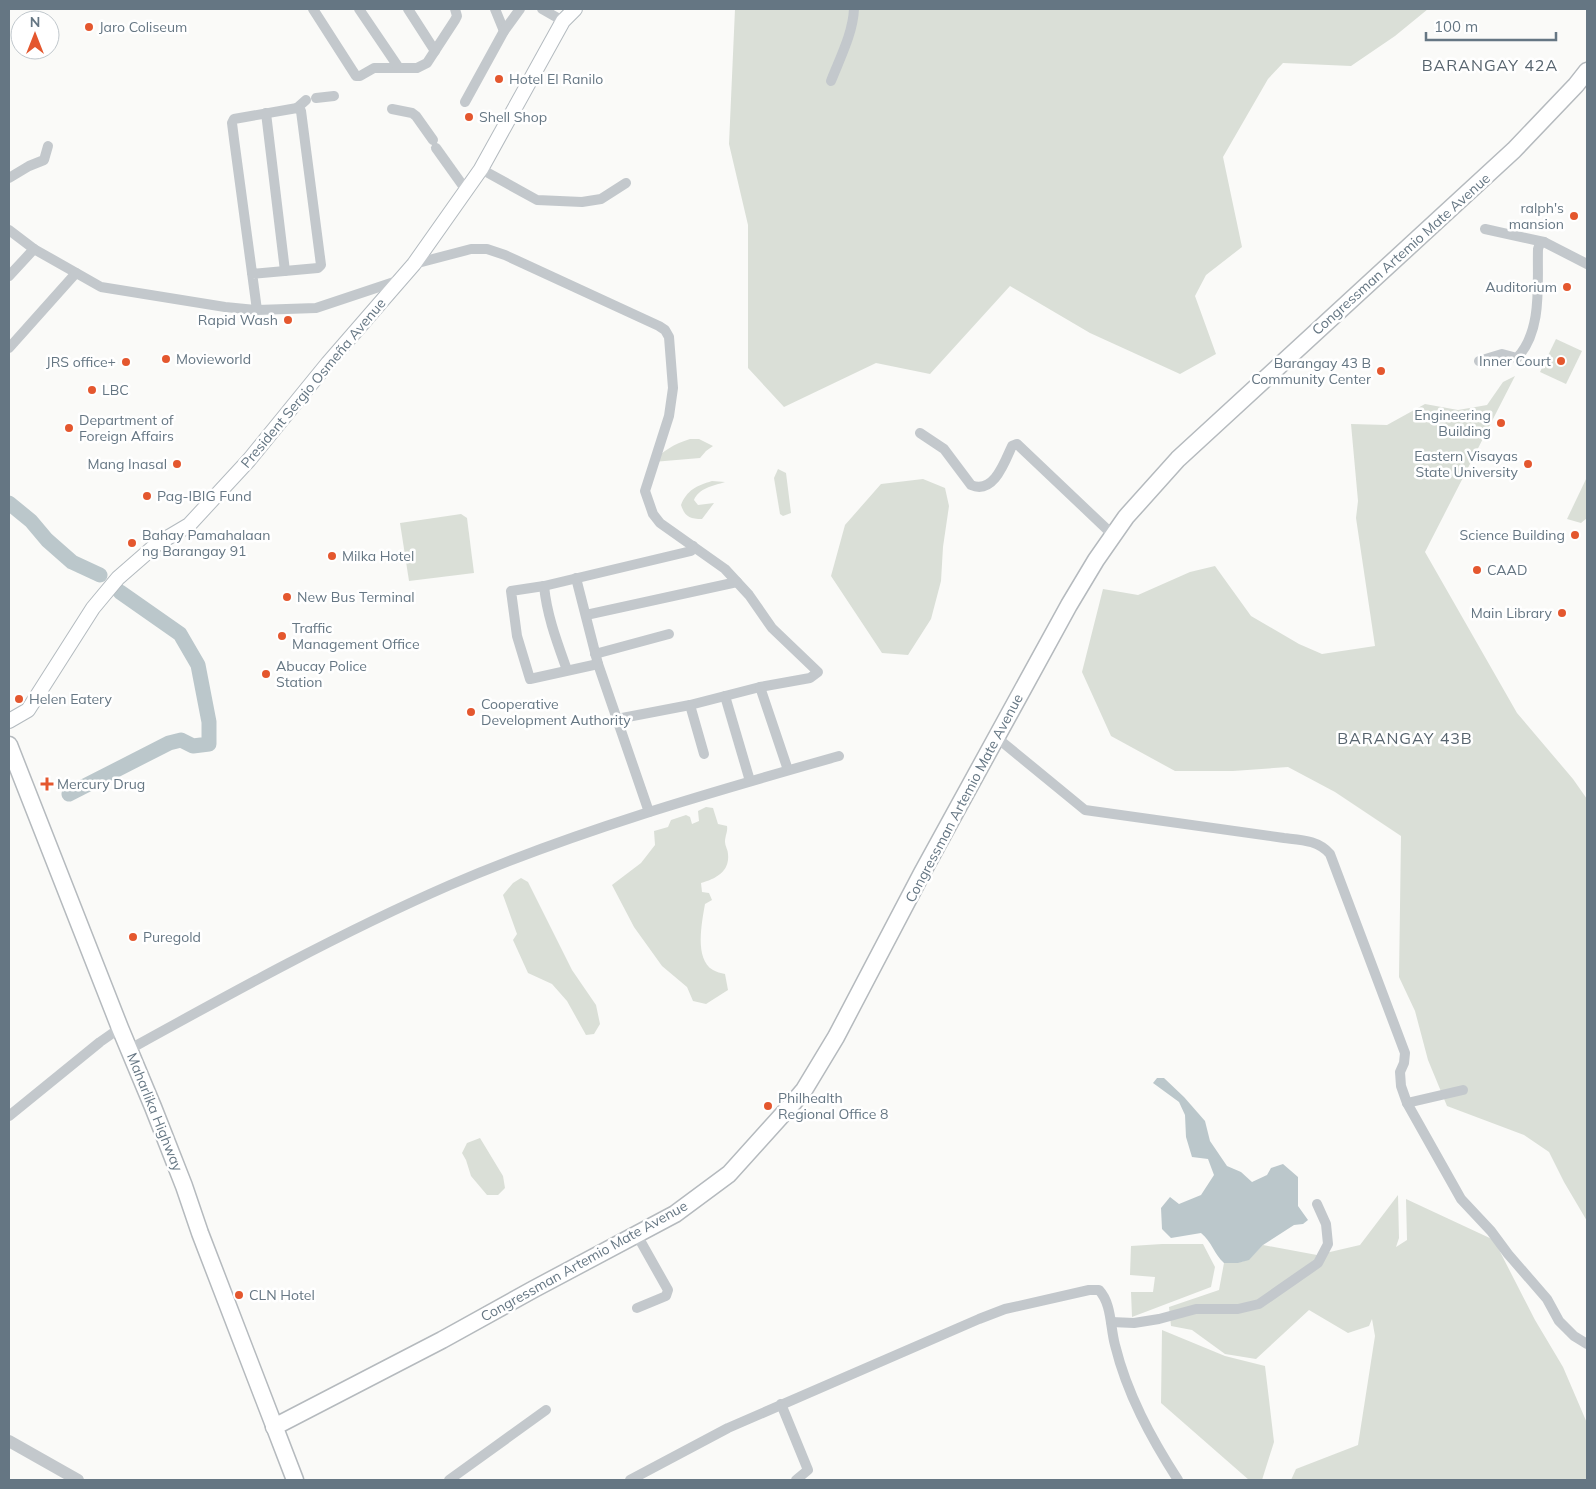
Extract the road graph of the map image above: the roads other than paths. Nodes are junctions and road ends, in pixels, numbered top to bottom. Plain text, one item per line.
1 (313, 9) edge
2 (359, 9) edge
3 (408, 9) edge
4 (455, 9) edge
5 (495, 9) edge
6 (520, 9) edge
7 (542, 9) edge
8 (575, 9) edge
9 (854, 9) edge
10 (563, 21) junction
11 (504, 31) junction
12 (435, 50) junction
13 (399, 68) junction
14 (1587, 70) edge
15 (831, 81) dead end
16 (334, 96) dead end
17 (465, 102) dead end
18 (297, 108) junction
19 (392, 109) dead end
20 (266, 113) junction
21 (48, 146) dead end
22 (481, 169) junction
23 (9, 178) edge
24 (626, 183) dead end
25 (466, 190) junction
26 (1485, 229) dead end
27 (9, 230) edge
28 (1544, 242) junction
29 (34, 249) junction
30 (414, 264) junction
31 (1587, 264) edge
32 (285, 272) junction
33 (76, 274) junction
34 (252, 274) junction
35 (9, 276) edge
36 (401, 280) junction
37 (257, 310) junction
38 (9, 348) edge
39 (1479, 361) dead end
40 (920, 433) dead end
41 (1112, 535) junction
42 (693, 546) junction
43 (576, 578) junction
44 (737, 582) junction
45 (544, 586) junction
46 (586, 615) junction
47 (669, 634) dead end
48 (597, 659) junction
49 (567, 670) junction
50 (760, 687) junction
51 (725, 696) junction
52 (690, 705) junction
53 (617, 719) junction
54 (9, 721) edge
55 (996, 737) junction
56 (9, 746) edge
57 (704, 754) dead end
58 (839, 756) dead end
59 (788, 770) junction
60 (750, 781) junction
61 (649, 812) junction
62 (120, 1028) junction
63 (130, 1049) junction
64 (1463, 1090) dead end
65 (1408, 1104) junction
66 (9, 1116) edge
67 (1317, 1204) dead end
68 (637, 1235) junction
69 (636, 1308) dead end
70 (1111, 1322) junction
71 (1587, 1344) edge
72 (781, 1404) junction
73 (546, 1410) dead end
74 (274, 1427) junction
75 (9, 1441) edge
76 (78, 1480) edge
77 (295, 1480) edge
78 (449, 1480) edge
79 (630, 1480) edge
80 (796, 1480) edge
81 (1178, 1480) edge

1 - 13 street
2 - 13 street
3 - 12 street
4 - 12 street
5 - 11 street
6 - 11 street
7 - 10 street
8 - 10 main road, President Sergio Osmeña Avenue
9 - 15 street
10 - 22 main road, President Sergio Osmeña Avenue
11 - 17 street
12 - 13 street
14 - 41 main road, Congressman Artemio Mate Avenue
16 - 18 street
18 - 20 street
18 - 32 street
19 - 25 street
20 - 32 street
20 - 34 street
21 - 23 street
22 - 24 street
22 - 25 main road, President Sergio Osmeña Avenue
25 - 30 main road, President Sergio Osmeña Avenue
26 - 28 street
27 - 29 street
28 - 31 street
28 - 39 street
29 - 33 street
29 - 35 street
30 - 36 main road, President Sergio Osmeña Avenue
30 - 42 street
32 - 34 street
33 - 37 street
33 - 38 street
34 - 37 street
36 - 37 street
36 - 54 main road, President Sergio Osmeña Avenue
40 - 41 street
41 - 55 main road, Congressman Artemio Mate Avenue
42 - 43 street
42 - 44 street
43 - 45 street
43 - 46 street
44 - 46 street
44 - 50 street
45 - 49 street
45 - 49 street
46 - 48 street
47 - 48 street
48 - 49 street
48 - 53 street
50 - 51 street
50 - 59 street
51 - 52 street
51 - 60 street
52 - 53 street
52 - 57 street
53 - 61 street
55 - 65 street
55 - 68 main road, Congressman Artemio Mate Avenue
56 - 62 main road, Maharlika Highway
58 - 59 street
59 - 60 street
60 - 61 street
61 - 63 street
62 - 63 main road, Maharlika Highway
62 - 66 street
63 - 74 main road, Maharlika Highway
64 - 65 street
65 - 71 street
67 - 70 street
68 - 69 street
68 - 74 main road, Congressman Artemio Mate Avenue
70 - 72 street
70 - 81 street
72 - 79 street
72 - 80 street
73 - 78 street
74 - 77 main road, Maharlika Highway
75 - 76 street

